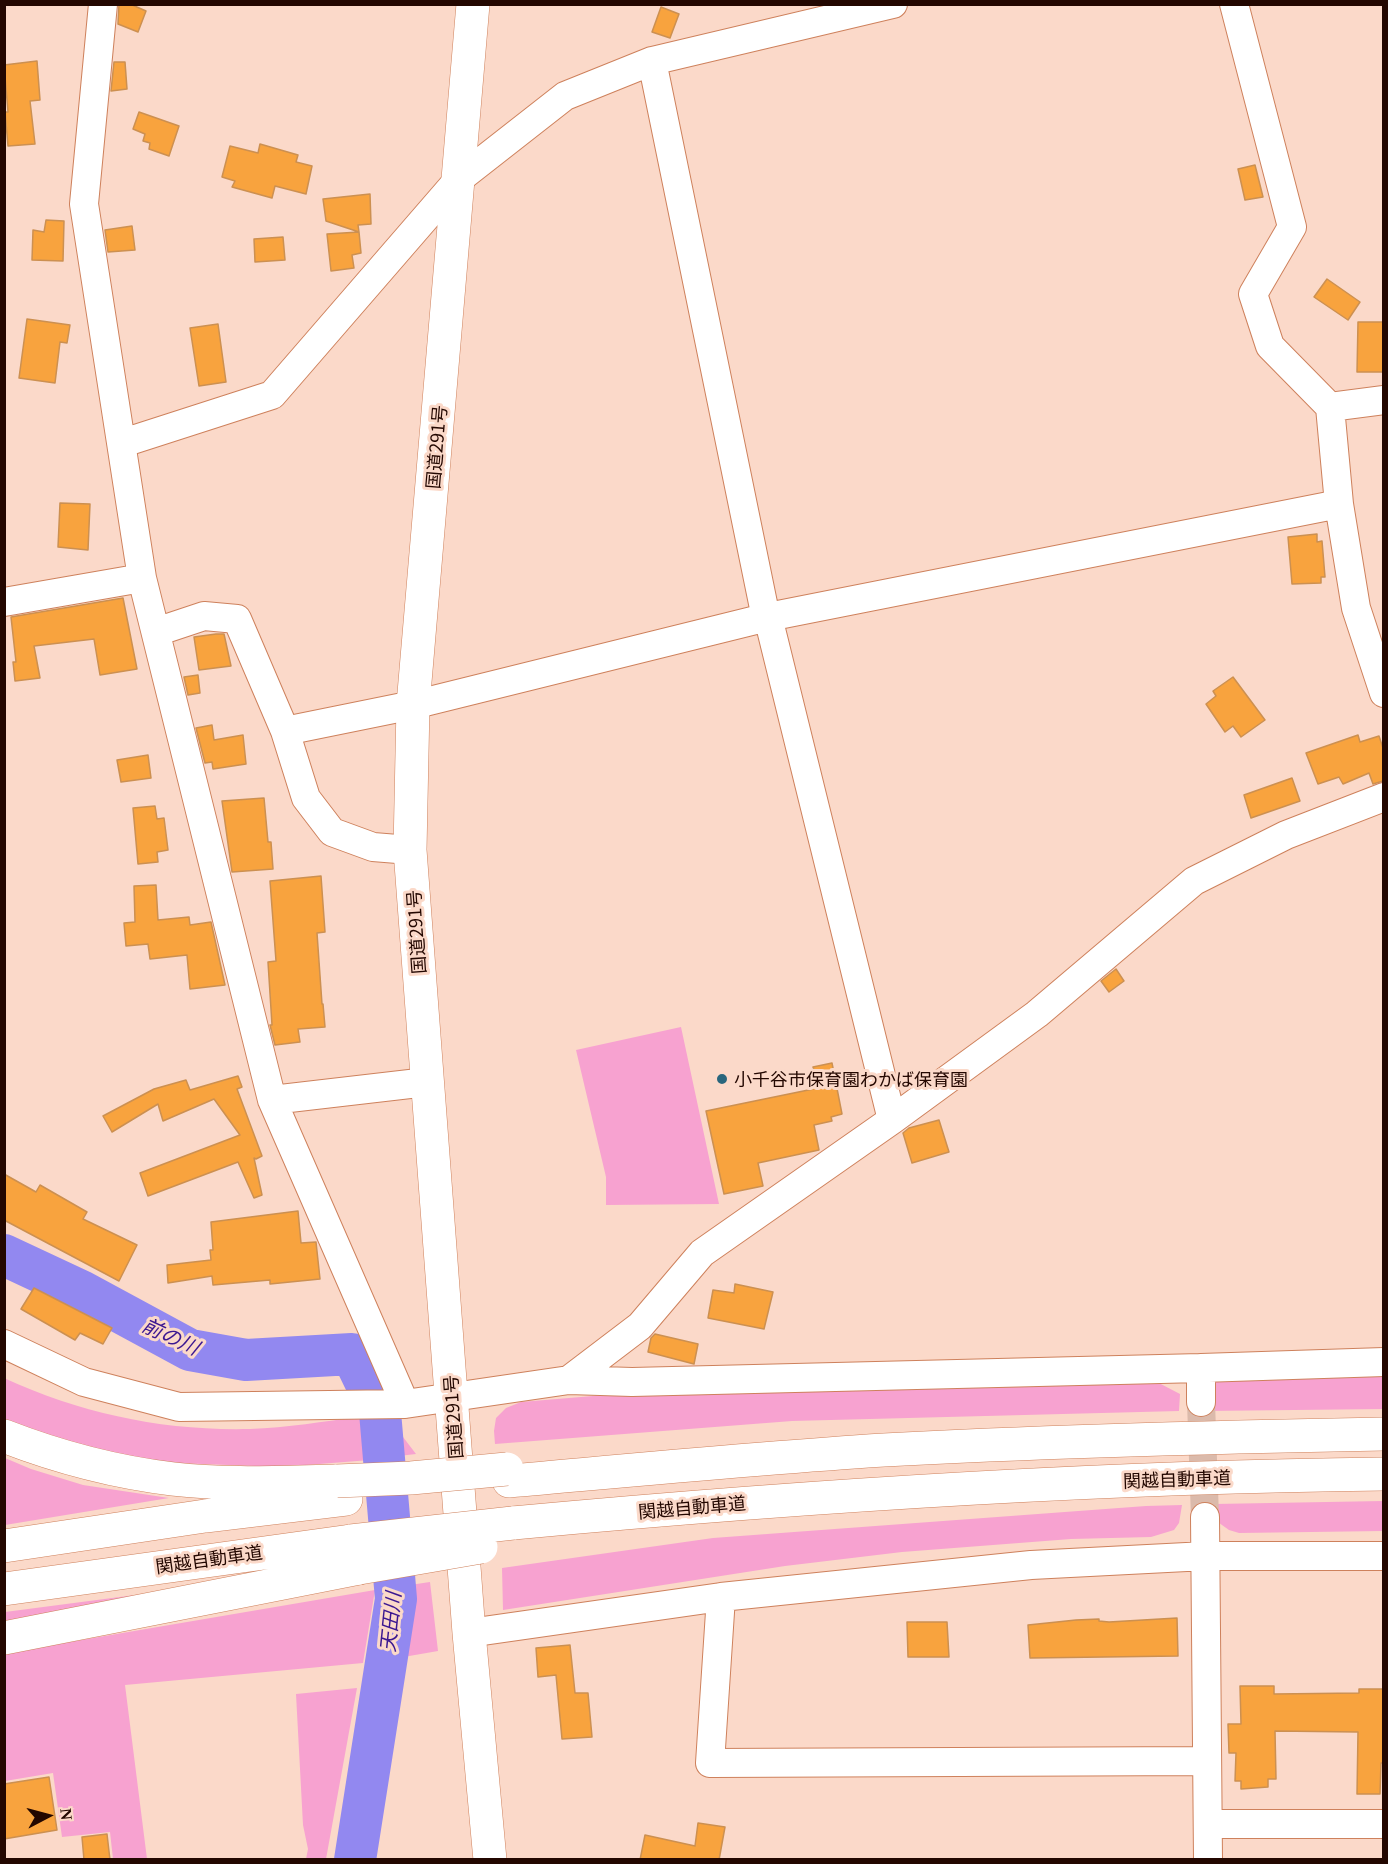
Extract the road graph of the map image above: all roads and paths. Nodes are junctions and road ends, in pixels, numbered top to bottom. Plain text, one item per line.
1 (103, 4) edge
2 (473, 4) edge
3 (893, 4) edge
4 (1234, 4) edge
5 (652, 61) junction
6 (459, 178) junction
7 (1383, 400) edge
8 (1330, 407) junction
9 (123, 443) junction
10 (1339, 504) junction
11 (142, 578) junction
12 (4, 602) edge
13 (767, 617) junction
14 (156, 632) junction
15 (1383, 693) edge
16 (413, 705) junction
17 (285, 731) junction
18 (1383, 797) edge
19 (410, 850) junction
20 (428, 1082) junction
21 (272, 1100) junction
22 (892, 1120) junction
23 (4, 1344) edge
24 (1383, 1362) edge
25 (1201, 1368) junction
26 (569, 1380) junction
27 (452, 1396) junction
28 (1201, 1402) tunnel mouth
29 (405, 1404) junction
30 (1383, 1434) edge
31 (4, 1436) edge
32 (1383, 1474) edge
33 (342, 1490) junction
34 (1205, 1517) tunnel mouth
35 (4, 1546) edge
36 (355, 1554) junction
37 (1206, 1556) junction
38 (1383, 1556) edge
39 (4, 1588) edge
40 (721, 1597) junction
41 (469, 1633) junction
42 (4, 1638) edge
43 (1207, 1761) junction
44 (1208, 1824) junction
45 (1383, 1824) edge
46 (490, 1860) edge
47 (1208, 1860) edge

1 - 9 street
2 - 6 highway, 国道291号
3 - 5 street
4 - 8 street
5 - 6 street
5 - 13 street
6 - 9 street
6 - 16 highway, 国道291号
7 - 8 street
8 - 10 street
9 - 11 street
10 - 13 street
10 - 15 street
11 - 12 street
11 - 14 street
13 - 16 street
13 - 22 street
14 - 17 street
14 - 21 street
16 - 17 street
16 - 19 highway, 国道291号
17 - 19 street
18 - 22 street
19 - 20 highway, 国道291号
20 - 21 street
20 - 27 highway, 国道291号
21 - 29 street
22 - 26 street
23 - 29 street
24 - 25 street
25 - 26 street
25 - 28 street
26 - 27 street
27 - 29 street
27 - 41 highway, 国道291号
30 - 33 highway
31 - 33 highway
32 - 36 highway, 関越自動車道, bridge
33 - 35 highway
34 - 37 street
36 - 39 highway, 関越自動車道
36 - 42 highway
37 - 38 street
37 - 40 street
37 - 43 street
40 - 41 street
40 - 43 street
41 - 46 highway, 国道291号
43 - 44 street
44 - 45 street
44 - 47 street

